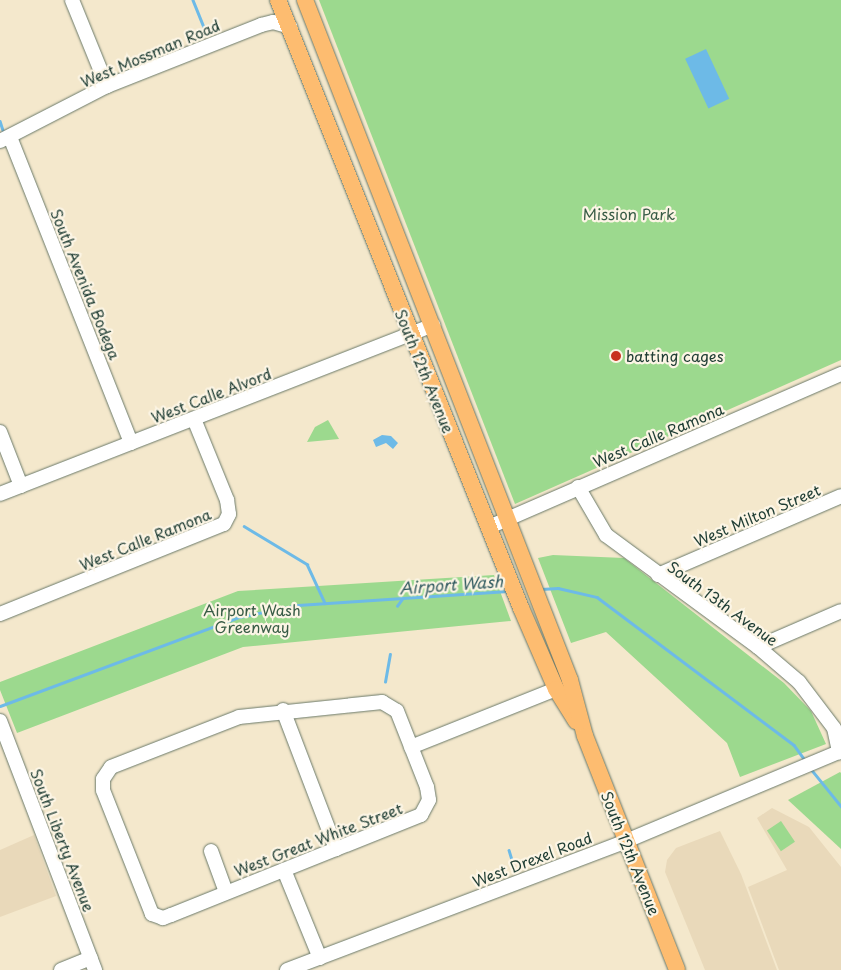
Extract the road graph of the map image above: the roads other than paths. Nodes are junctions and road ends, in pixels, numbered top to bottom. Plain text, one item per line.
1 (72, 0) edge
2 (272, 0) edge
3 (278, 0) edge
4 (305, 0) edge
5 (261, 25) junction
6 (290, 27) junction
7 (107, 86) junction
8 (5, 139) edge
9 (433, 325) junction
10 (410, 334) junction
11 (841, 374) edge
12 (194, 419) junction
13 (0, 432) edge
14 (131, 443) junction
15 (21, 486) junction
16 (578, 487) junction
17 (0, 494) edge
18 (841, 496) edge
19 (508, 518) junction
20 (489, 527) junction
21 (658, 575) junction
22 (841, 611) edge
23 (0, 614) edge
24 (758, 647) junction
25 (556, 689) junction
26 (283, 710) junction
27 (0, 721) edge
28 (837, 727) edge
29 (585, 736) junction
30 (411, 747) junction
31 (840, 752) edge
32 (626, 841) junction
33 (336, 849) junction
34 (211, 851) dead end
35 (284, 870) junction
36 (226, 892) junction
37 (320, 958) junction
38 (93, 964) edge
39 (61, 970) edge
40 (287, 970) edge
41 (677, 970) edge

1 - 7 street
2 - 5 street
3 - 6 main road, South 12th Avenue
4 - 9 main road, South 12th Avenue
5 - 6 street
5 - 7 street, West Mossman Road
6 - 10 main road, South 12th Avenue
7 - 8 street, West Mossman Road
8 - 14 street, South Avenida Bodega
9 - 10 street, West Calle Alvord
9 - 19 main road, South 12th Avenue
10 - 12 street, West Calle Alvord
10 - 20 main road, South 12th Avenue
11 - 16 street, West Calle Ramona
12 - 14 street, West Calle Alvord
12 - 23 street, West Calle Ramona
13 - 15 street
14 - 15 street, West Calle Alvord
15 - 17 street, West Calle Alvord
16 - 19 street, West Calle Ramona
16 - 21 street, South 13th Avenue
18 - 21 street, West Milton Street
19 - 20 street, West Calle Ramona
19 - 29 main road, South 12th Avenue
20 - 25 main road, South 12th Avenue
21 - 24 street, South 13th Avenue
22 - 24 street
24 - 28 street, South 13th Avenue
25 - 29 main road, South 12th Avenue
25 - 30 street
26 - 30 street, West Great White Street
26 - 33 street
26 - 36 street, West Great White Street
27 - 38 street, South Liberty Avenue
28 - 31 street, South 13th Avenue
29 - 32 main road, South 12th Avenue
30 - 33 street, West Great White Street
31 - 32 street, West Drexel Road
32 - 37 street, West Drexel Road
32 - 41 main road, South 12th Avenue
33 - 35 street, West Great White Street
34 - 36 street
35 - 36 street, West Great White Street
35 - 37 street
37 - 40 street, West Drexel Road
38 - 39 street

